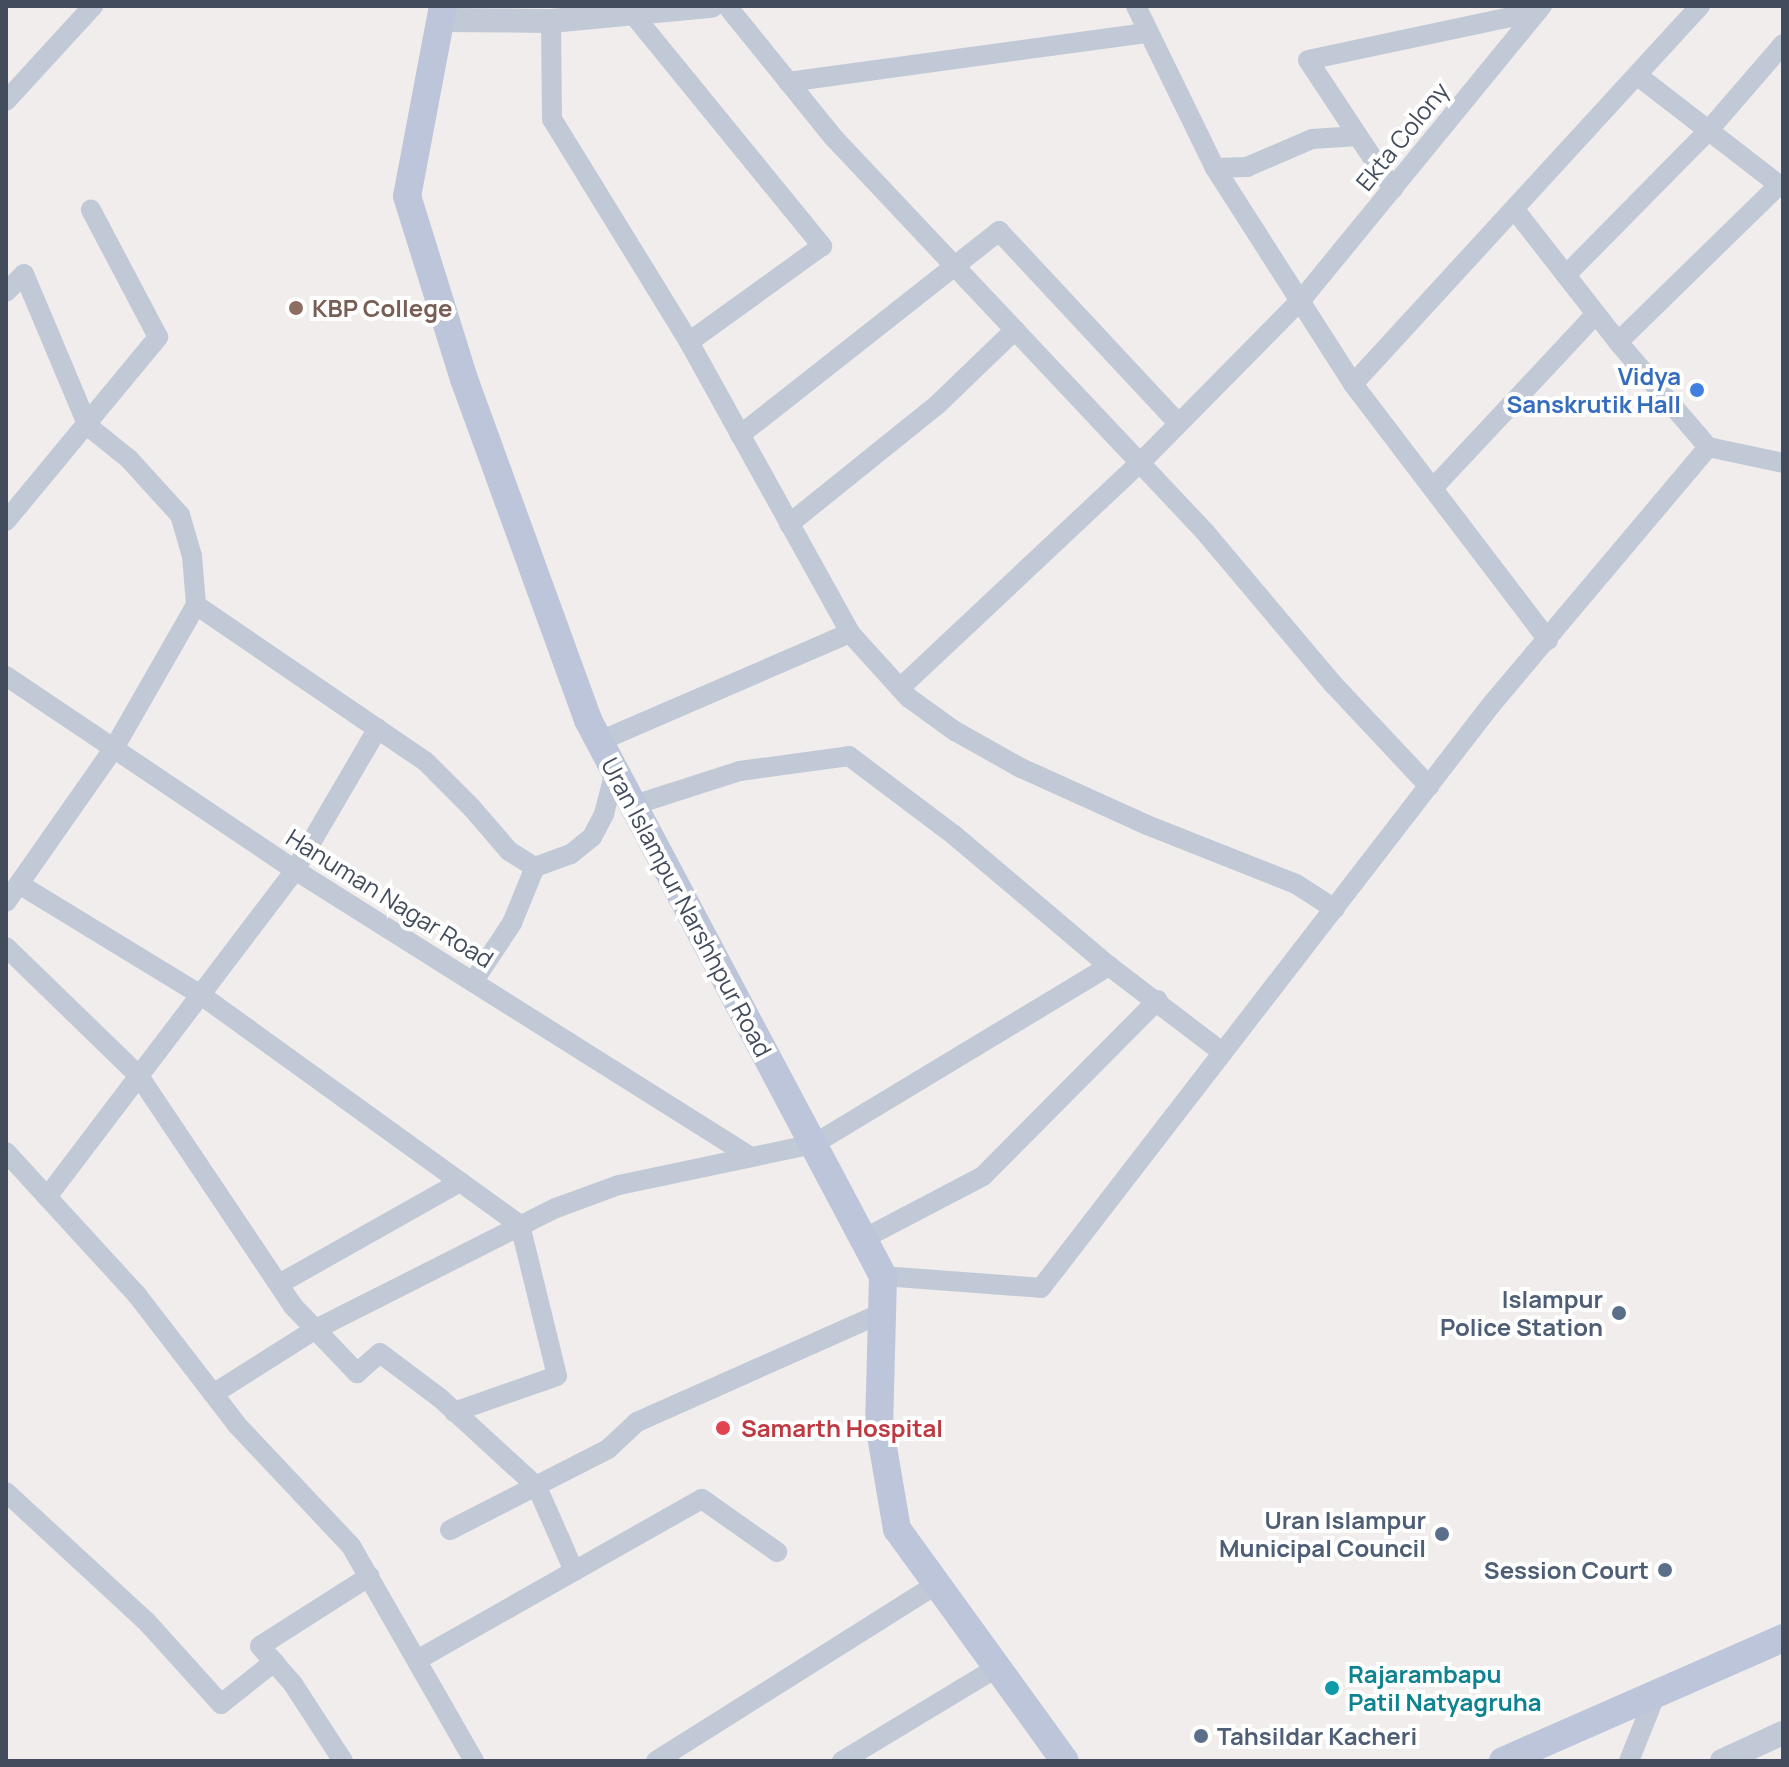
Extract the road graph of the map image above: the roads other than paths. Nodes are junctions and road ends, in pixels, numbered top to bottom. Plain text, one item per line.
1 (93, 6) edge
2 (711, 6) edge
3 (727, 6) edge
4 (1136, 6) edge
5 (1700, 6) edge
6 (1540, 9) edge
7 (442, 13) edge
8 (632, 13) junction
9 (551, 21) junction
10 (1148, 33) junction
11 (1783, 44) edge
12 (1638, 76) junction
13 (788, 82) junction
14 (6, 101) edge
15 (1708, 131) junction
16 (1358, 136) junction
17 (1215, 168) junction
18 (1781, 187) edge
19 (1393, 189) junction
20 (91, 210) dead end
21 (1515, 210) junction
22 (954, 266) junction
23 (1566, 275) junction
24 (6, 292) edge
25 (1302, 299) junction
26 (1596, 314) junction
27 (1015, 330) junction
28 (689, 342) junction
29 (1618, 342) junction
30 (1353, 384) junction
31 (1178, 423) junction
32 (88, 426) junction
33 (740, 435) junction
34 (1708, 447) junction
35 (1140, 463) junction
36 (1783, 463) edge
37 (1434, 487) junction
38 (6, 521) edge
39 (789, 524) junction
40 (196, 605) junction
41 (850, 633) junction
42 (1548, 640) junction
43 (6, 676) edge
44 (900, 688) junction
45 (378, 728) junction
46 (600, 741) junction
47 (114, 748) junction
48 (615, 771) junction
49 (1429, 786) junction
50 (634, 805) junction
51 (535, 867) junction
52 (295, 870) junction
53 (19, 884) junction
54 (6, 902) edge
55 (1335, 909) junction
56 (6, 947) edge
57 (1109, 966) junction
58 (473, 982) junction
59 (201, 995) junction
60 (1158, 1000) junction
61 (1223, 1053) junction
62 (139, 1076) junction
63 (814, 1144) junction
64 (6, 1152) edge
65 (751, 1157) junction
66 (460, 1182) junction
67 (47, 1197) junction
68 (520, 1225) junction
69 (863, 1239) junction
70 (883, 1276) junction
71 (279, 1284) junction
72 (882, 1313) junction
73 (316, 1329) junction
74 (213, 1394) junction
75 (454, 1412) junction
76 (537, 1487) junction
77 (6, 1492) edge
78 (450, 1530) dead end
79 (777, 1552) dead end
80 (574, 1571) junction
81 (370, 1576) junction
82 (937, 1584) junction
83 (1783, 1638) edge
84 (417, 1660) junction
85 (274, 1662) junction
86 (998, 1667) junction
87 (1657, 1691) junction
88 (1783, 1733) edge
89 (343, 1761) edge
90 (474, 1761) edge
91 (656, 1761) edge
92 (842, 1761) edge
93 (1065, 1761) edge
94 (1503, 1761) edge
95 (1629, 1761) edge
96 (1722, 1761) edge

1 - 14 street
2 - 8 street
3 - 13 street
4 - 10 street
5 - 12 street
6 - 16 street
6 - 19 street, Ekta Colony
7 - 9 street
7 - 46 main road, Uran Islampur Narshhpur Road
8 - 9 street
8 - 28 street
9 - 28 street
10 - 13 street
10 - 17 street
11 - 15 street
12 - 15 street
12 - 21 street
13 - 22 street
15 - 18 street
15 - 23 street
16 - 17 street
16 - 19 street
17 - 25 street
18 - 29 street
19 - 25 street, Ekta Colony
20 - 32 street
21 - 23 street
21 - 30 street
22 - 27 street
22 - 31 street
22 - 33 street
23 - 26 street
24 - 32 street
25 - 30 street
25 - 31 street, Ekta Colony
26 - 29 street
26 - 37 street
27 - 35 street
27 - 39 street
28 - 33 street
29 - 34 street
30 - 37 street
31 - 35 street, Ekta Colony
32 - 38 street
32 - 40 street
33 - 39 street
34 - 36 street
34 - 42 street
35 - 44 street, Ekta Colony
35 - 49 street
37 - 42 street
39 - 41 street
40 - 45 street
40 - 47 street
41 - 44 street
41 - 46 street
42 - 49 street
43 - 47 street, Hanuman Nagar Road
44 - 55 street
45 - 51 street
45 - 52 street
46 - 48 main road, Uran Islampur Narshhpur Road
47 - 52 street, Hanuman Nagar Road
47 - 53 street
48 - 50 main road, Uran Islampur Narshhpur Road
48 - 51 street
49 - 55 street
50 - 57 street
50 - 63 main road, Uran Islampur Narshhpur Road
51 - 58 street
52 - 58 street, Hanuman Nagar Road
52 - 59 street
53 - 54 street
53 - 59 street
55 - 61 street
56 - 62 street
57 - 60 street
57 - 63 street
58 - 65 street, Hanuman Nagar Road
59 - 62 street
59 - 66 street
60 - 61 street
60 - 69 street
61 - 70 street
62 - 67 street
62 - 71 street
63 - 65 street
63 - 69 main road, Uran Islampur Narshhpur Road
64 - 67 street
65 - 68 street
66 - 68 street
66 - 71 street
67 - 74 street
68 - 73 street
68 - 75 street
69 - 70 main road, Uran Islampur Narshhpur Road
70 - 72 main road, Uran Islampur Narshhpur Road
71 - 73 street
72 - 76 street
72 - 82 main road, Uran Islampur Narshhpur Road
73 - 74 street
73 - 75 street
74 - 81 street
75 - 76 street
76 - 78 street
76 - 80 street
77 - 85 street
79 - 80 street
80 - 84 street
81 - 84 street
81 - 85 street
82 - 86 main road, Uran Islampur Narshhpur Road
82 - 91 street
83 - 87 main road
84 - 90 street
85 - 89 street
86 - 92 street
86 - 93 main road, Uran Islampur Narshhpur Road
87 - 94 main road
87 - 95 street
88 - 96 street

